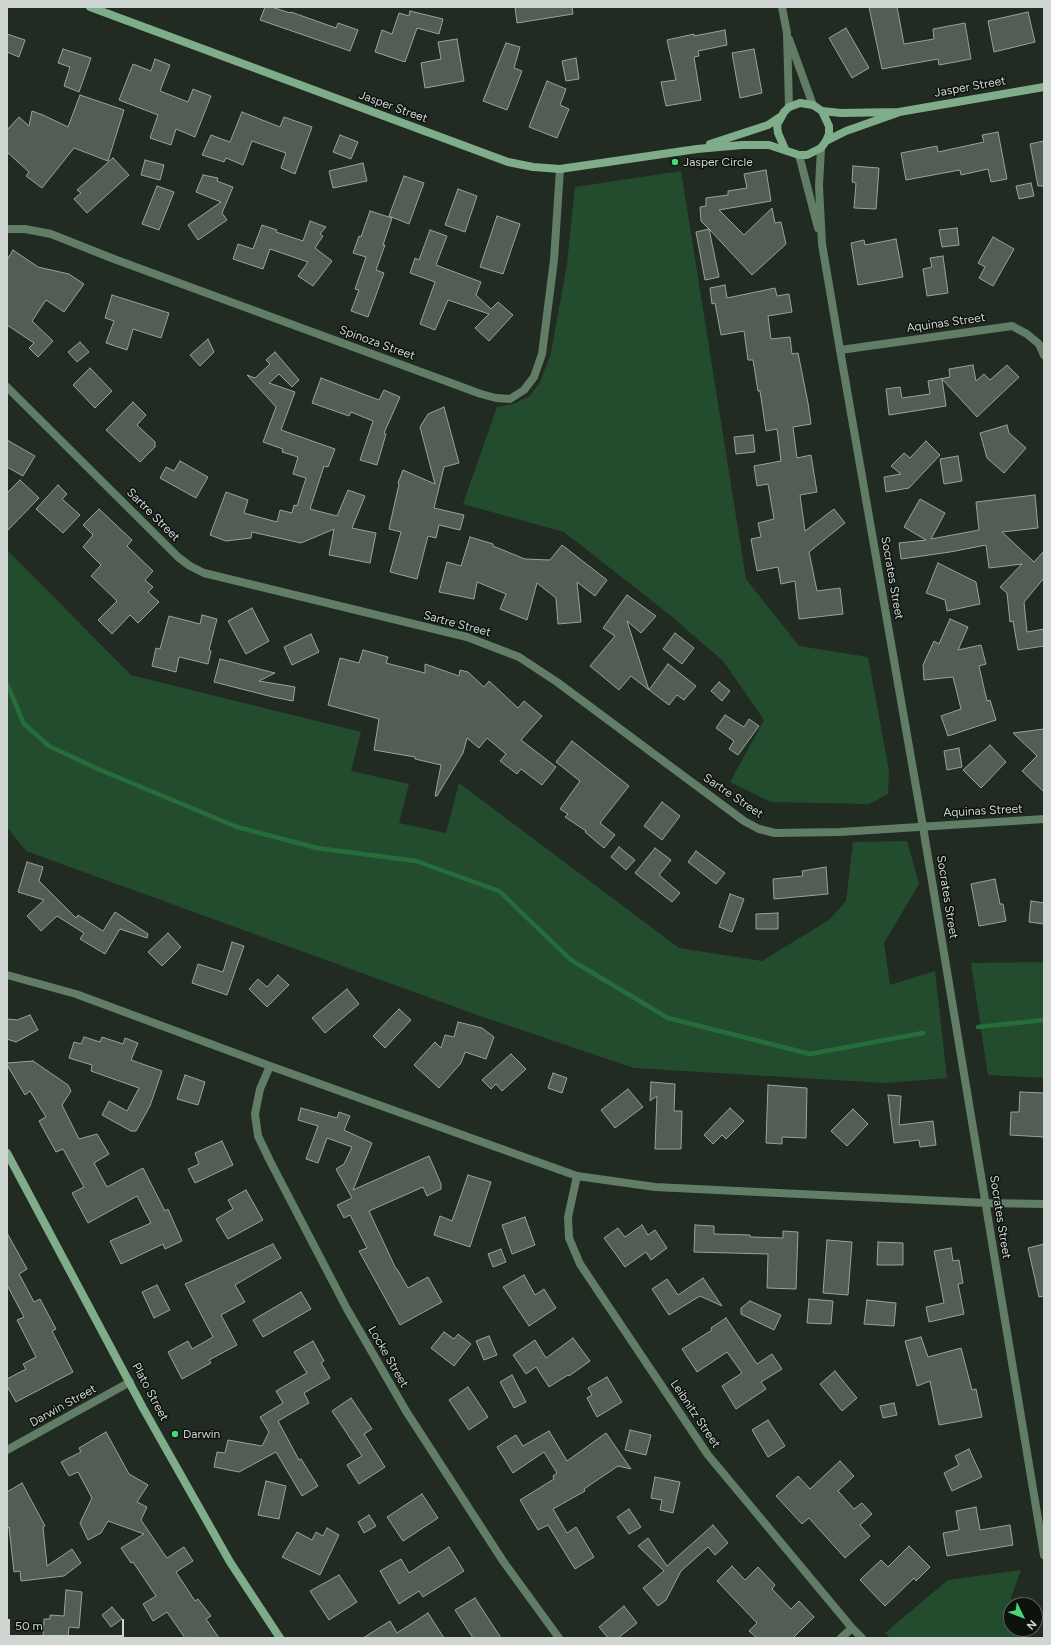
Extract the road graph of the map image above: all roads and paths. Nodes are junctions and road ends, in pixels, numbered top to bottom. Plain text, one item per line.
1 (90, 7) edge
2 (782, 7) edge
3 (787, 33) junction
4 (1044, 87) edge
5 (813, 105) junction
6 (789, 107) junction
7 (822, 111) junction
8 (899, 112) junction
9 (780, 117) junction
10 (824, 144) junction
11 (697, 148) junction
12 (785, 149) junction
13 (799, 154) junction
14 (560, 169) junction
15 (7, 230) edge
16 (822, 244) junction
17 (840, 350) junction
18 (1044, 355) edge
19 (7, 387) edge
20 (1044, 819) edge
21 (923, 826) junction
22 (7, 975) edge
23 (270, 1066) junction
24 (7, 1153) edge
25 (577, 1176) junction
26 (986, 1203) junction
27 (1044, 1204) edge
28 (130, 1382) junction
29 (7, 1450) edge
30 (1044, 1555) edge
31 (852, 1628) junction
32 (280, 1638) edge
33 (559, 1638) edge
34 (841, 1638) edge
35 (862, 1638) edge

1 - 14 street, Jasper Street
2 - 3 street
3 - 5 street
3 - 6 street
4 - 8 street, Jasper Street
5 - 6 street
5 - 7 street
6 - 9 street
7 - 8 street, Jasper Street
7 - 10 street
8 - 10 street, Jasper Street
9 - 11 street, Jasper Street
9 - 12 street
10 - 13 street
10 - 16 street, Socrates Street
11 - 12 street, Jasper Street
11 - 14 street, Jasper Street
12 - 13 street
13 - 16 street, Socrates Street
14 - 15 street, Spinoza Street
16 - 17 street, Socrates Street
17 - 18 street, Aquinas Street
17 - 21 street, Socrates Street
19 - 21 street, Sartre Street
20 - 21 street, Aquinas Street
21 - 26 street, Socrates Street
22 - 23 street
23 - 25 street
23 - 33 street, Locke Street
24 - 28 street, Plato Street
25 - 26 street
25 - 31 street, Leibnitz Street
26 - 27 street
26 - 30 street, Socrates Street
28 - 29 street, Darwin Street
28 - 32 street, Plato Street
31 - 34 street
31 - 35 street, Leibnitz Street

